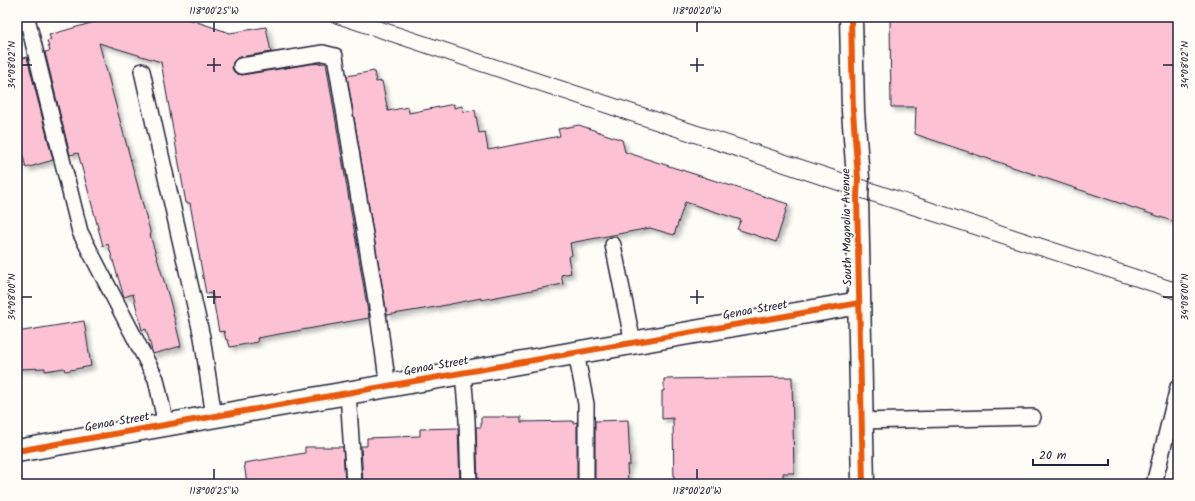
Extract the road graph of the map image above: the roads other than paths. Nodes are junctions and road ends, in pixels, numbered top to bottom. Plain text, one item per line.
1 (851, 17) edge
2 (27, 18) edge
3 (241, 66) dead end
4 (142, 72) dead end
5 (613, 245) dead end
6 (859, 303) junction
7 (633, 343) junction
8 (576, 353) junction
9 (463, 373) junction
10 (388, 386) junction
11 (1178, 387) edge
12 (348, 393) junction
13 (214, 416) junction
14 (1033, 417) dead end
15 (861, 421) junction
16 (166, 425) junction
17 (17, 451) edge
18 (354, 484) edge
19 (469, 484) edge
20 (586, 484) edge
21 (863, 484) edge
22 (1154, 484) edge

1 - 6 street, South Magnolia Avenue
2 - 16 lane
3 - 10 lane
4 - 13 lane
5 - 7 lane
6 - 7 street, Genoa Street
6 - 15 street, South Magnolia Avenue
7 - 8 street, Genoa Street
8 - 9 street, Genoa Street
8 - 20 lane
9 - 10 street, Genoa Street
9 - 19 lane
10 - 12 street, Genoa Street
11 - 22 lane
12 - 13 street, Genoa Street
12 - 18 lane
13 - 16 street, Genoa Street
14 - 15 lane
15 - 21 street, South Magnolia Avenue
16 - 17 street, Genoa Street

